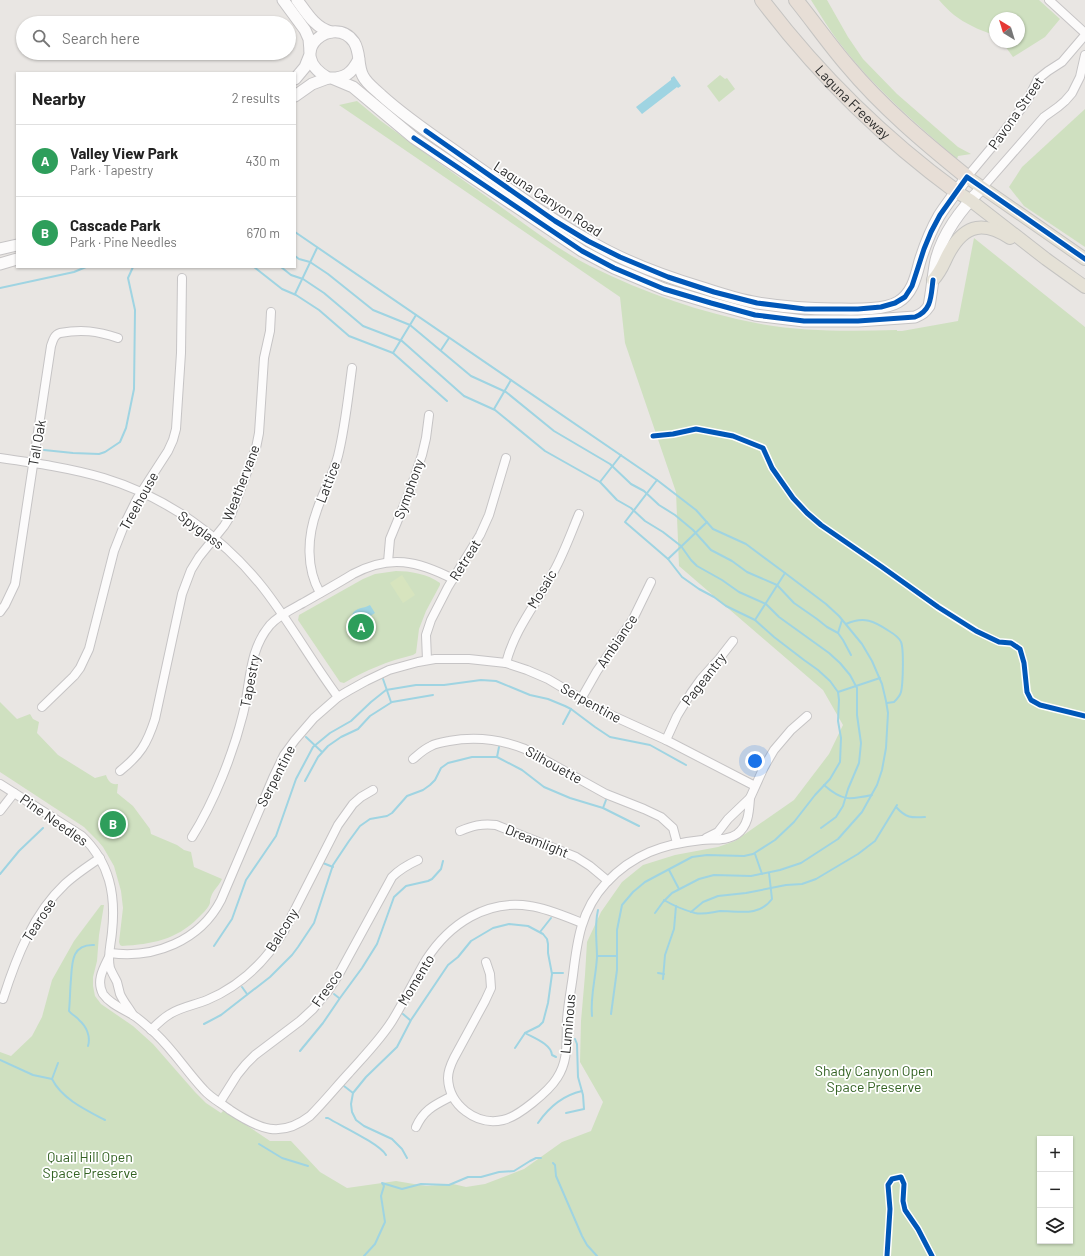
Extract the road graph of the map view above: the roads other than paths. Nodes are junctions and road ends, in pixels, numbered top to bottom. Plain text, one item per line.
1 (283, 0) edge
2 (297, 0) edge
3 (762, 0) edge
4 (796, 0) edge
5 (1049, 0) edge
6 (295, 16) edge
7 (296, 18) edge
8 (331, 32) junction
9 (1085, 34) edge
10 (310, 54) junction
11 (1085, 55) edge
12 (359, 59) junction
13 (296, 78) edge
14 (331, 78) junction
15 (296, 95) edge
16 (967, 177) junction
17 (982, 188) junction
18 (957, 192) junction
19 (970, 200) junction
20 (554, 226) junction
21 (16, 244) edge
22 (0, 249) edge
23 (16, 259) edge
24 (1046, 259) junction
25 (1085, 259) edge
26 (0, 264) edge
27 (182, 278) dead end
28 (932, 280) junction
29 (1085, 287) edge
30 (271, 312) dead end
31 (118, 338) dead end
32 (352, 368) dead end
33 (429, 416) dead end
34 (0, 458) edge
35 (506, 458) dead end
36 (33, 463) junction
37 (141, 492) junction
38 (579, 514) dead end
39 (214, 538) junction
40 (388, 562) junction
41 (453, 579) junction
42 (651, 582) dead end
43 (320, 593) junction
44 (0, 612) edge
45 (282, 615) junction
46 (733, 641) dead end
47 (427, 660) junction
48 (506, 664) junction
49 (338, 697) junction
50 (581, 699) junction
51 (42, 707) dead end
52 (807, 716) dead end
53 (666, 740) junction
54 (413, 759) dead end
55 (120, 771) dead end
56 (0, 784) edge
57 (755, 786) junction
58 (373, 790) dead end
59 (14, 793) junction
60 (750, 798) junction
61 (0, 811) edge
62 (460, 831) dead end
63 (192, 837) dead end
64 (703, 840) junction
65 (678, 843) junction
66 (100, 858) junction
67 (418, 860) dead end
68 (608, 881) junction
69 (582, 923) junction
70 (109, 955) junction
71 (486, 962) dead end
72 (3, 999) dead end
73 (134, 1016) junction
74 (151, 1030) junction
75 (452, 1096) junction
76 (220, 1102) junction
77 (416, 1127) dead end
78 (285, 1129) joint

1 - 6 main road
2 - 8 main road
3 - 18 highway, Laguna Freeway
4 - 16 highway, Laguna Freeway
5 - 9 street
7 - 10 main road
8 - 10 main road
8 - 12 main road
9 - 16 street, Pavona Street
10 - 13 main road
10 - 14 main road
11 - 17 street, Pavona Street
12 - 14 main road
12 - 20 main road, Laguna Canyon Road
14 - 15 main road
14 - 20 main road, Laguna Canyon Road
16 - 17 main road
16 - 18 main road, Laguna Canyon Road
17 - 19 main road, Laguna Canyon Road
17 - 25 main road
18 - 19 main road
18 - 20 main road, Laguna Canyon Road
19 - 24 main road
19 - 28 main road, Laguna Canyon Road
20 - 28 main road, Laguna Canyon Road
21 - 22 main road
23 - 26 main road
24 - 28 main road
24 - 29 main road
27 - 37 street, Treehouse
30 - 39 street, Weathervane
31 - 36 street, Tall Oak
32 - 43 street, Lattice
33 - 40 street, Symphony
34 - 36 street, Spyglass
35 - 41 street, Retreat
36 - 37 street, Spyglass
36 - 44 street, Tall Oak
37 - 39 street, Spyglass
37 - 51 street, Treehouse
38 - 48 street, Mosaic
39 - 45 street, Spyglass
39 - 55 street, Weathervane
40 - 41 street, Tapestry
40 - 43 street, Tapestry
41 - 47 street, Retreat
42 - 50 street, Ambiance
43 - 45 street, Tapestry
45 - 49 street, Spyglass
45 - 63 street, Tapestry
46 - 53 street, Pageantry
47 - 48 street, Serpentine
47 - 49 street, Serpentine
48 - 50 street, Serpentine
49 - 70 street, Serpentine
50 - 53 street, Serpentine
52 - 57 street, Luminous
53 - 57 street, Serpentine
54 - 65 street, Silhouette
56 - 59 street, Pine Needles
57 - 60 street, Luminous
58 - 74 street, Balcony
59 - 61 street
59 - 66 street, Pine Needles
60 - 64 street, Luminous
60 - 64 street, Luminous
62 - 68 street, Dreamlight
64 - 65 street, Luminous
65 - 68 street, Luminous
66 - 70 street, Pine Needles
66 - 72 street, Tearose
67 - 76 street, Fresco
68 - 69 street, Luminous
69 - 75 street, Luminous
69 - 78 street, Momento
70 - 73 street, Pine Needles
70 - 73 street, Pine Needles
71 - 75 street
73 - 74 street, Pine Needles
74 - 76 street, Pine Needles
75 - 77 street
76 - 78 street, Pine Needles

